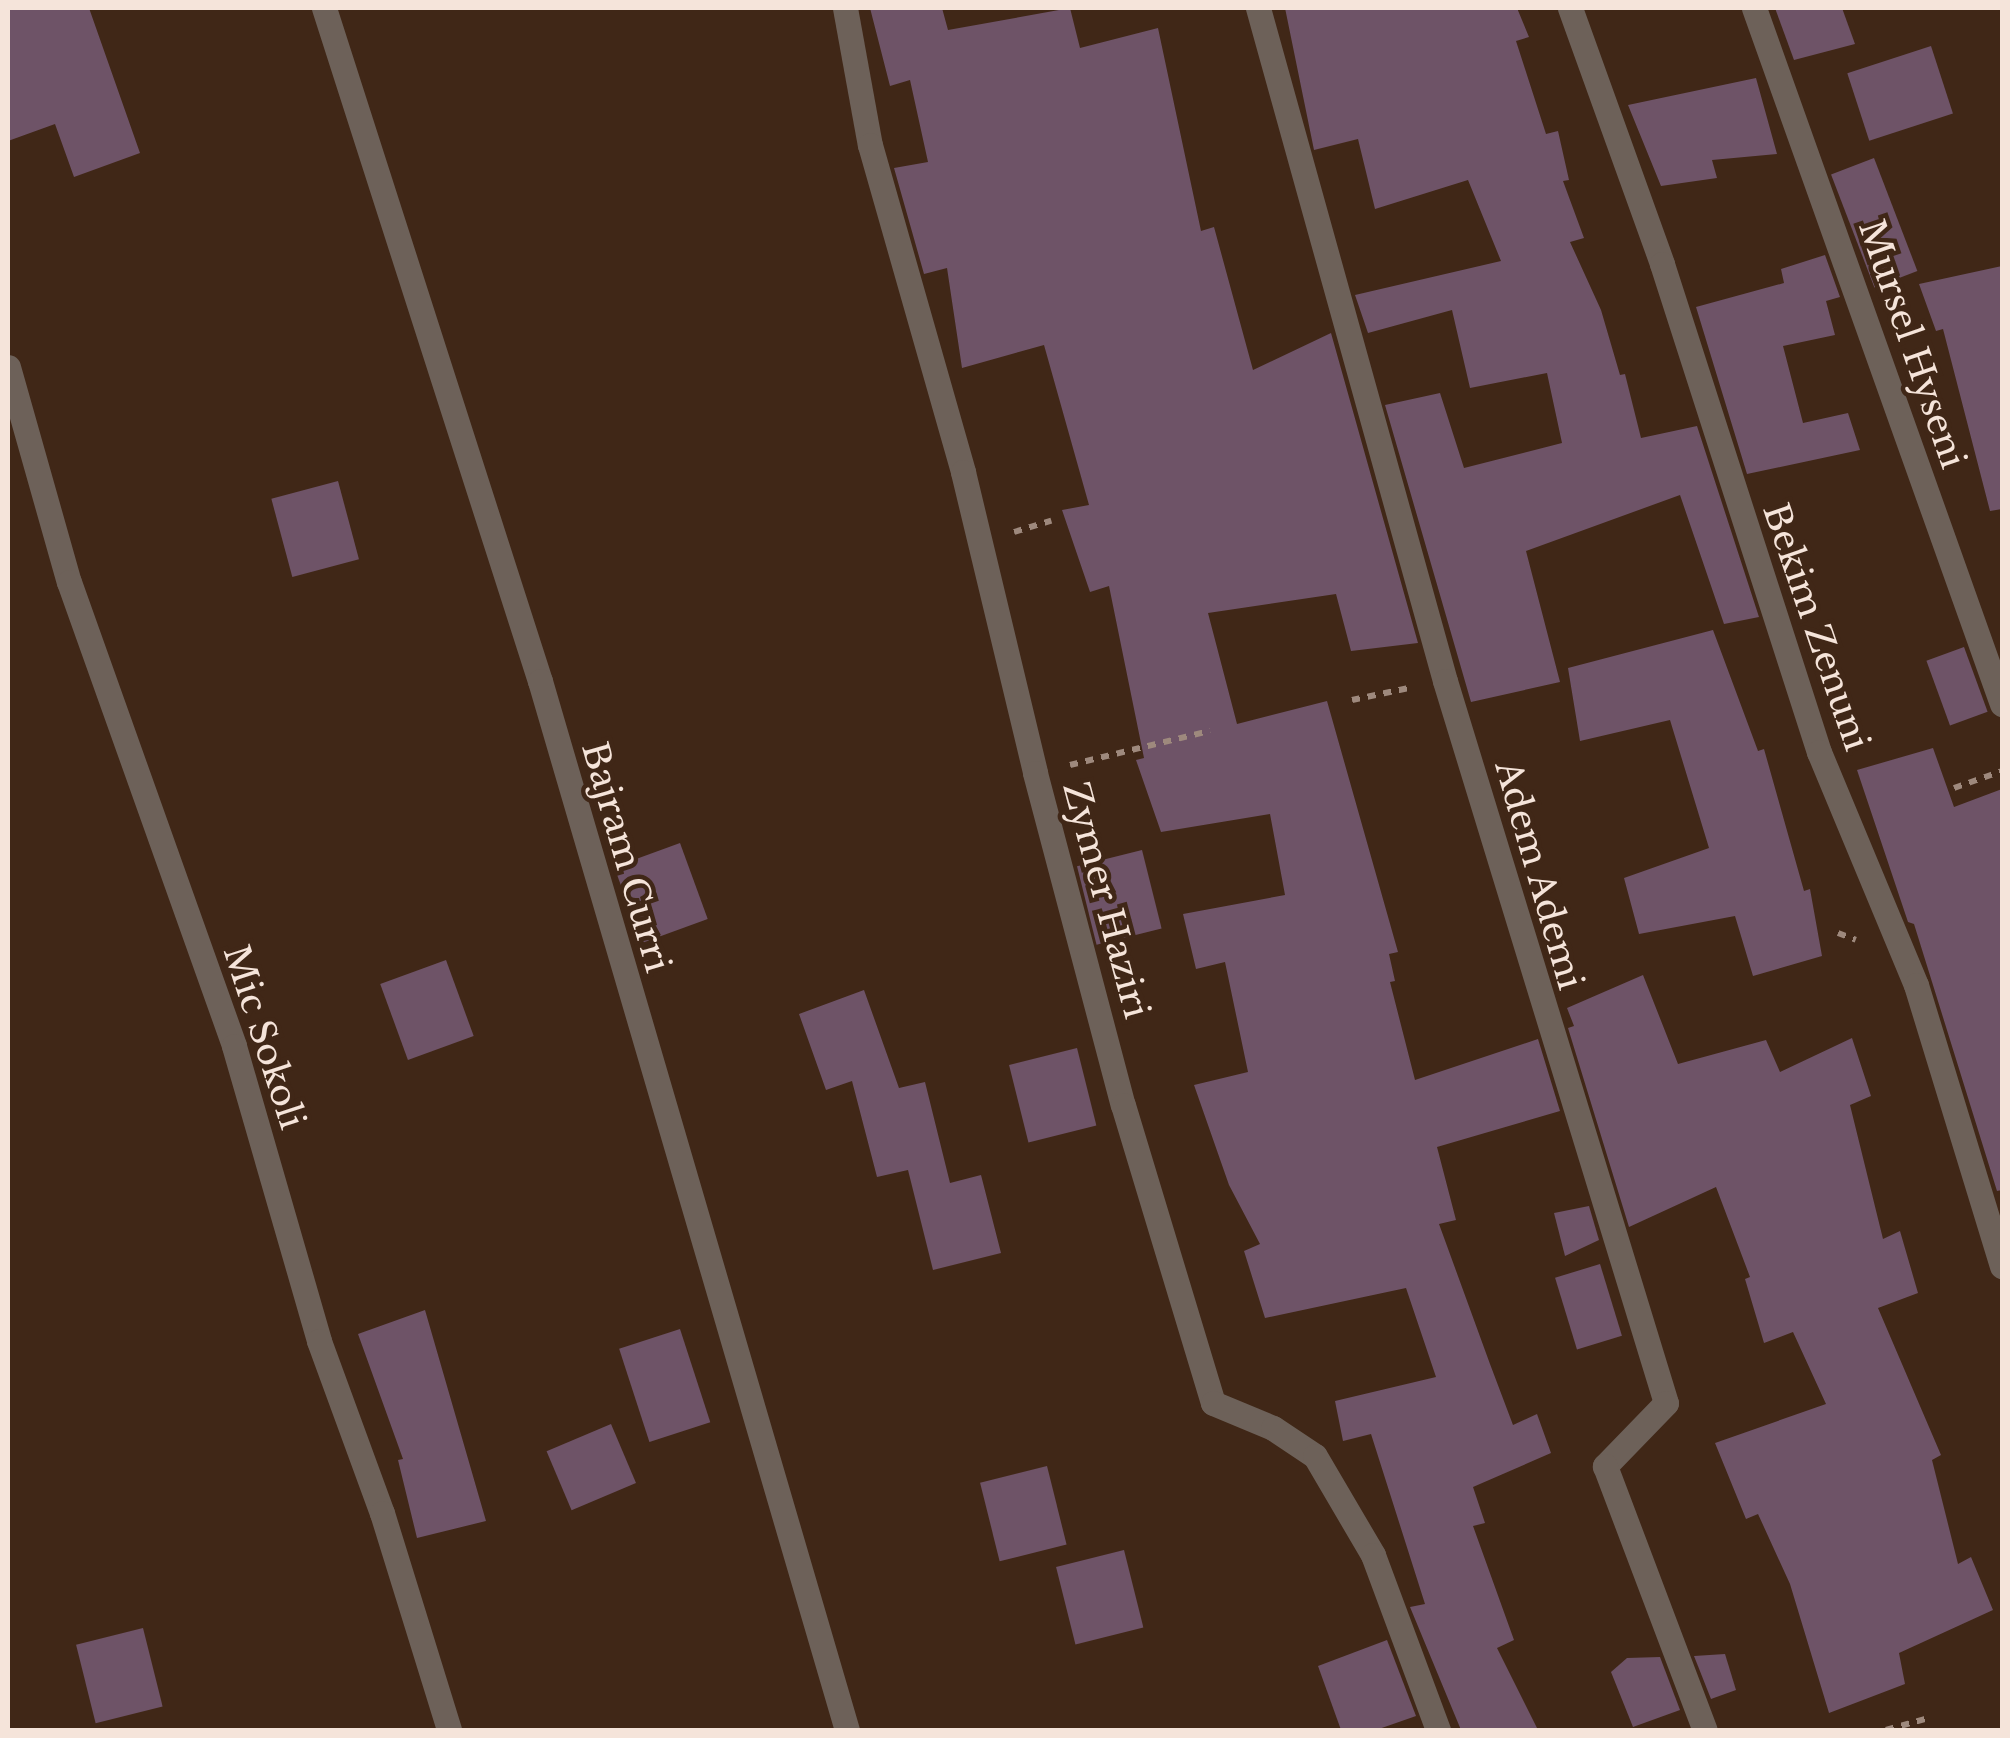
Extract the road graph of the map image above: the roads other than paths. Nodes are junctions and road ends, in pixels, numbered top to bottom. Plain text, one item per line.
1 (324, 8) edge
2 (845, 8) edge
3 (1258, 8) edge
4 (1570, 8) edge
5 (1754, 8) edge
6 (8, 367) edge
7 (2002, 704) edge
8 (2002, 1266) edge
9 (449, 1730) edge
10 (847, 1730) edge
11 (1438, 1730) edge
12 (1704, 1730) edge

1 - 10 street, Bajram Curri
2 - 11 street, Zymer Haziri
3 - 12 street, Adem Ademi
4 - 8 street, Bekim Zenuni
5 - 7 street, Mursel Hyseni
6 - 9 street, Mic Sokoli

